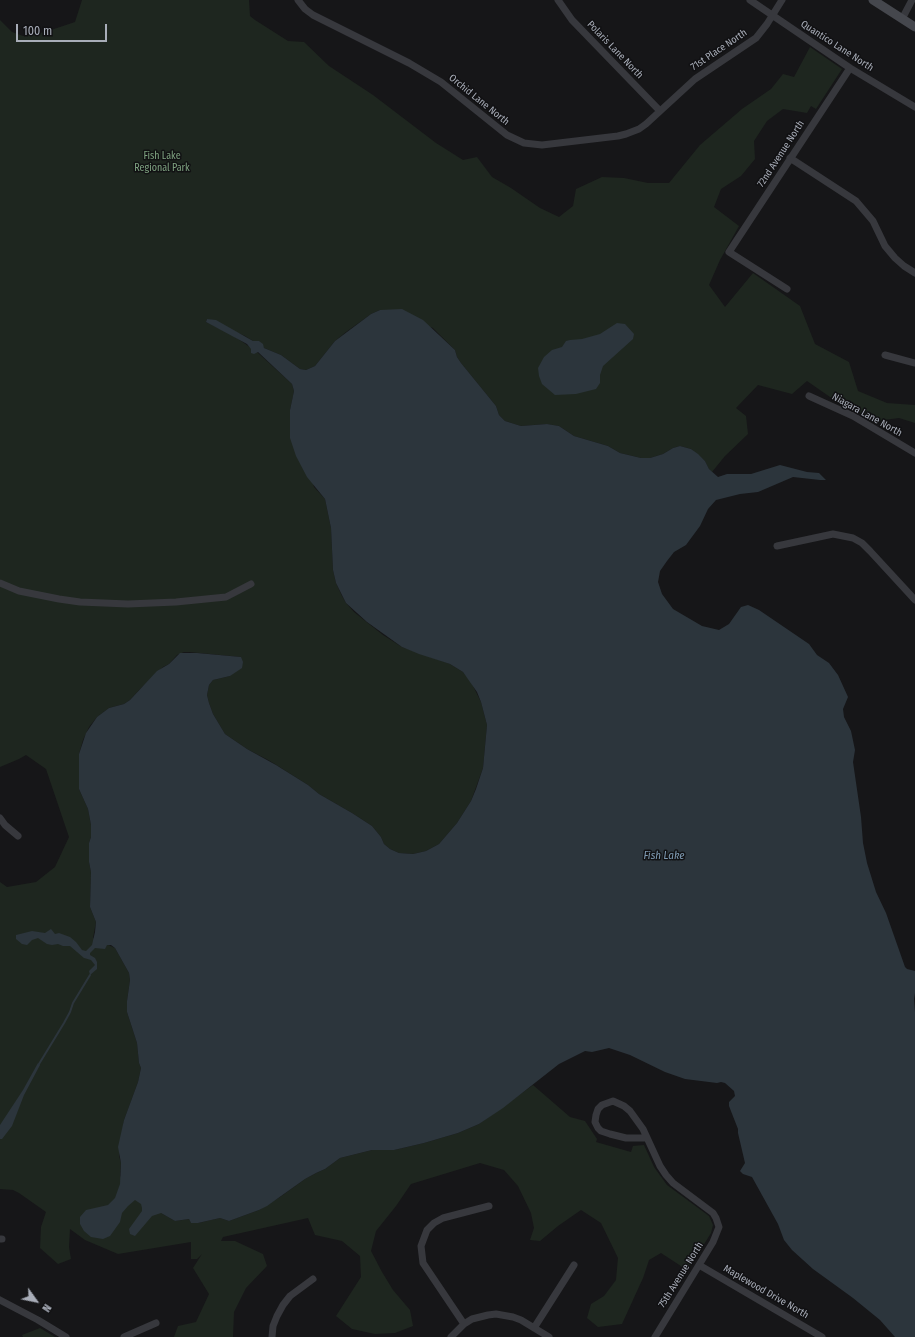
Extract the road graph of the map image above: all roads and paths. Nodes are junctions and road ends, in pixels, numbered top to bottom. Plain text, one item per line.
1 (298, 0) edge
2 (558, 0) edge
3 (750, 0) edge
4 (782, 0) edge
5 (873, 0) edge
6 (912, 0) edge
7 (772, 16) junction
8 (902, 19) junction
9 (915, 27) edge
10 (850, 68) junction
11 (915, 108) edge
12 (660, 111) junction
13 (790, 158) junction
14 (915, 273) edge
15 (787, 289) dead end
16 (885, 355) dead end
17 (915, 363) edge
18 (810, 396) dead end
19 (915, 454) edge
20 (777, 546) dead end
21 (0, 583) edge
22 (251, 584) dead end
23 (915, 600) edge
24 (0, 818) edge
25 (18, 836) dead end
26 (647, 1138) junction
27 (489, 1206) dead end
28 (574, 1265) dead end
29 (699, 1265) junction
30 (313, 1279) dead end
31 (0, 1300) edge
32 (156, 1323) dead end
33 (464, 1324) junction
34 (534, 1328) junction
35 (66, 1337) edge
36 (124, 1337) edge
37 (272, 1337) edge
38 (451, 1337) edge
39 (548, 1337) edge
40 (655, 1337) edge
41 (822, 1337) edge

1 - 12 street, Orchid Lane North
2 - 12 street, Polaris Lane North
3 - 7 street, Quantico Lane North
4 - 7 street, 71st Place North
5 - 8 street
6 - 8 street
7 - 10 street, Quantico Lane North
7 - 12 street, 71st Place North
8 - 9 street
10 - 11 street, Quantico Lane North
10 - 13 street, 72nd Avenue North
13 - 14 street
13 - 15 street, 72nd Avenue North
16 - 17 street
18 - 19 street, Niagara Lane North
20 - 23 street
21 - 22 street
24 - 25 street
26 - 26 street
26 - 29 street, 75th Avenue North
27 - 33 street
28 - 34 street
29 - 40 street, 75th Avenue North
29 - 41 street, Maplewood Drive North
30 - 37 street
31 - 35 street
32 - 36 street
33 - 34 street
33 - 38 street
34 - 39 street

